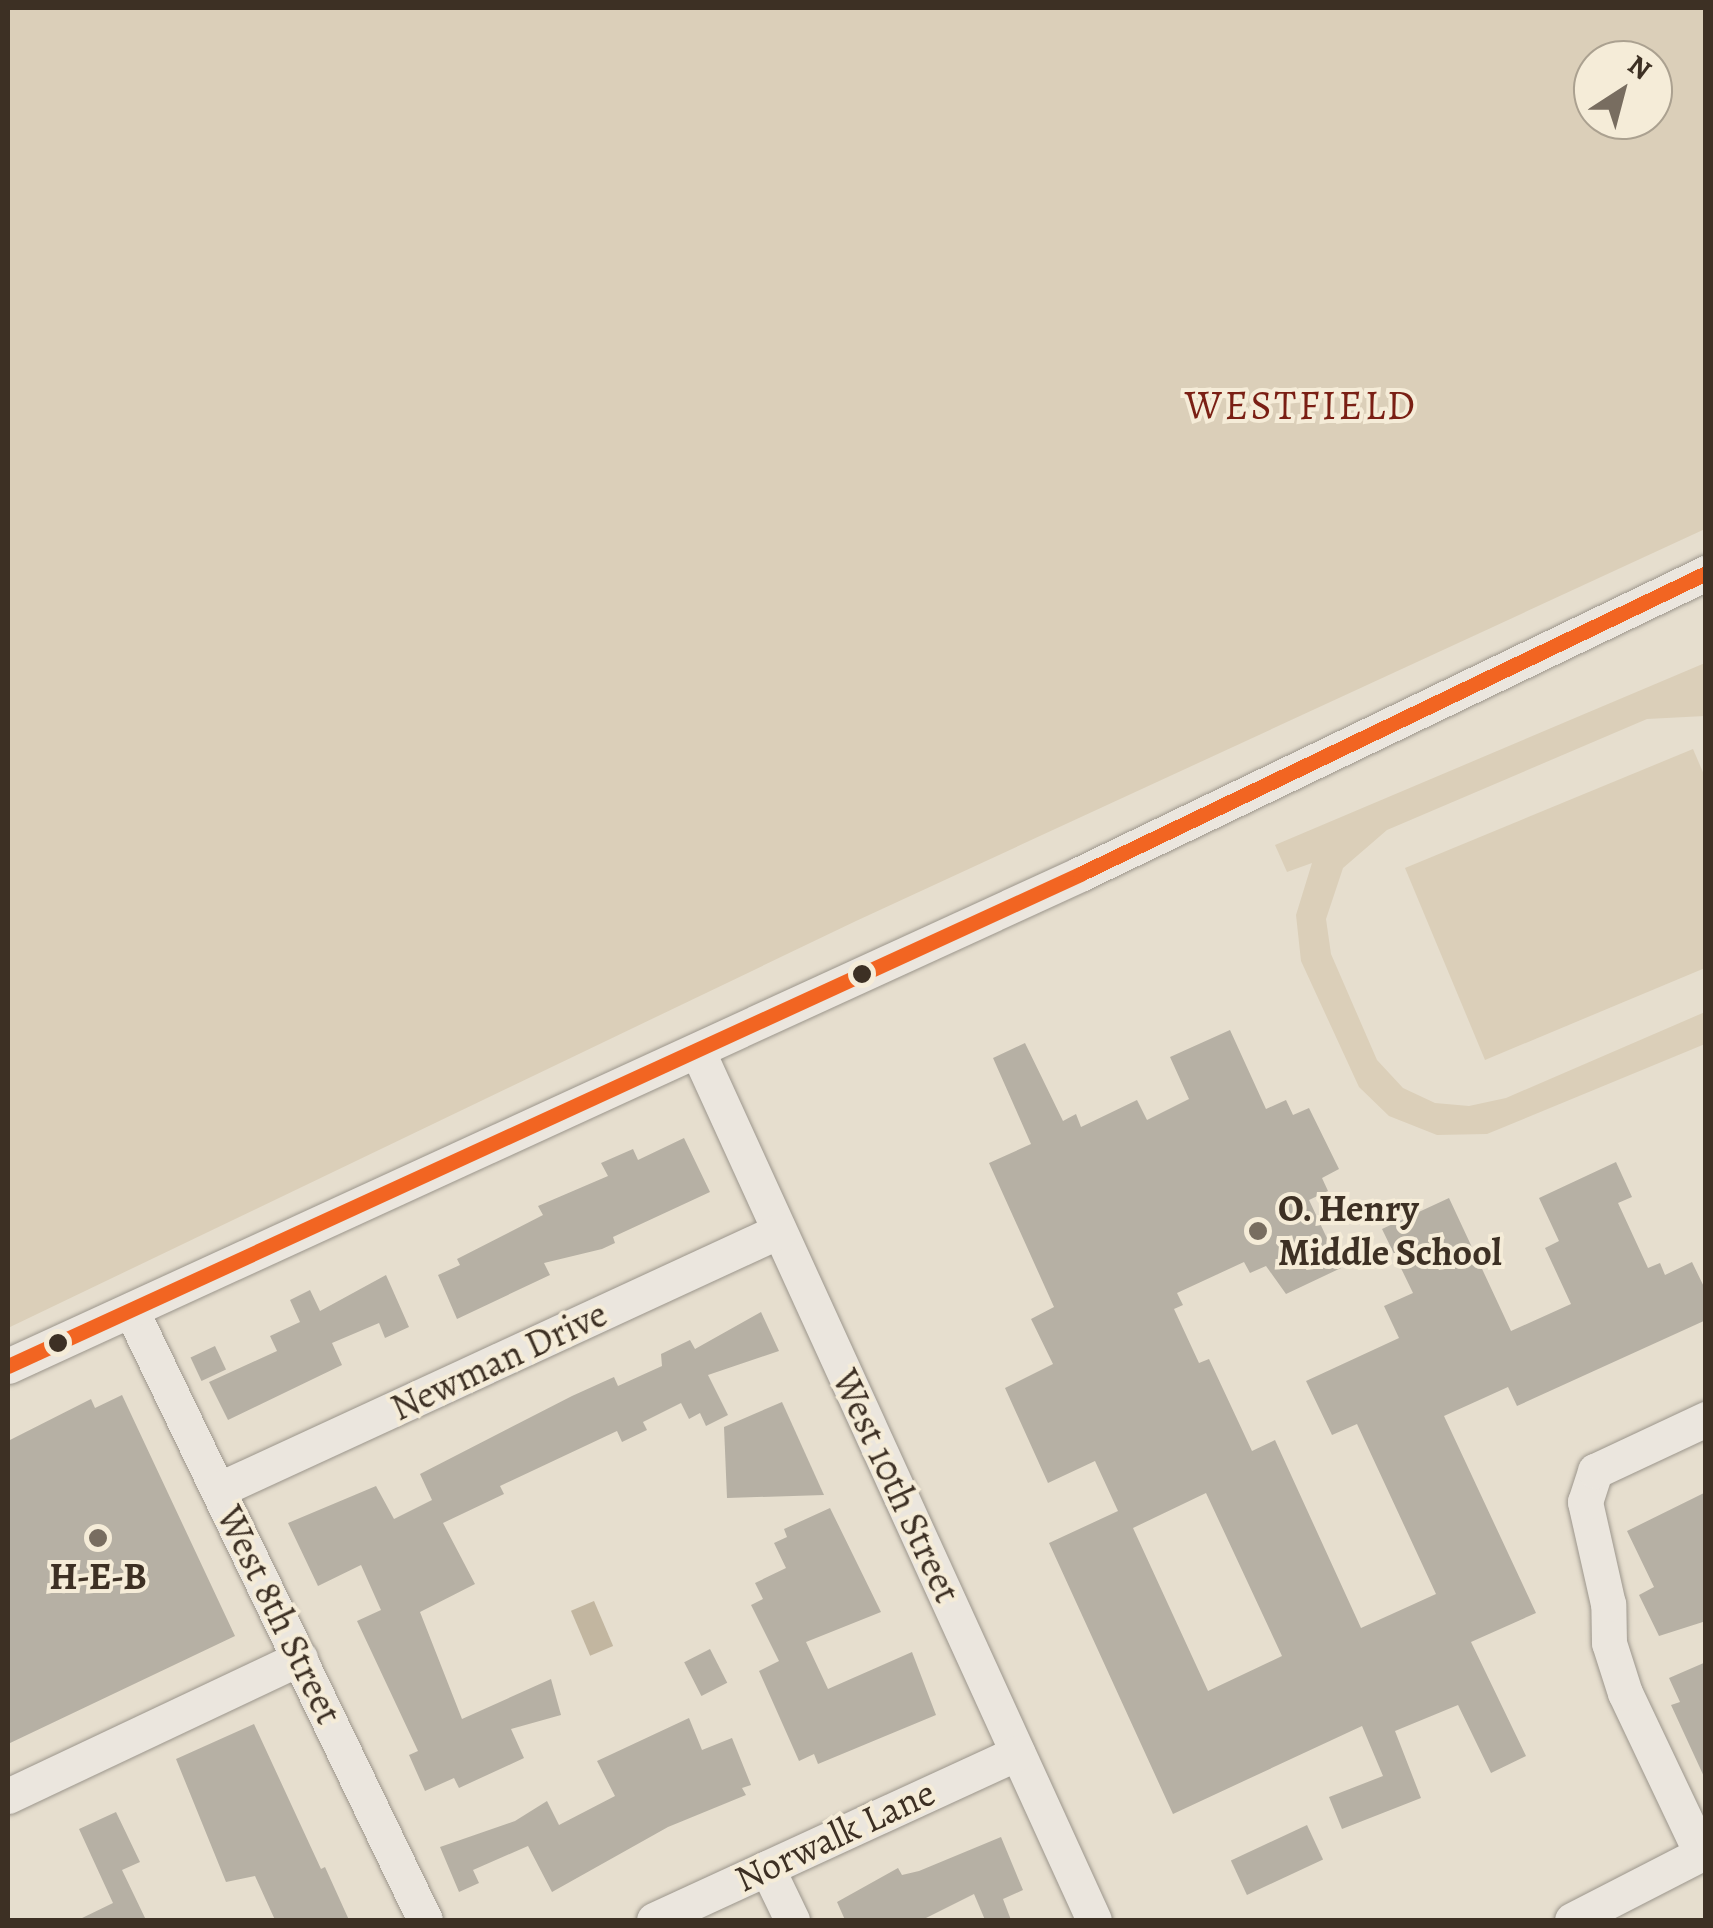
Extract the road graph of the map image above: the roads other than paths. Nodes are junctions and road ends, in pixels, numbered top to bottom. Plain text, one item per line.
1 (1706, 573) edge
2 (698, 1052) junction
3 (779, 1232) junction
4 (132, 1310) junction
5 (8, 1366) edge
6 (1706, 1419) edge
7 (218, 1490) junction
8 (300, 1658) junction
9 (1017, 1752) junction
10 (8, 1796) edge
11 (1703, 1852) edge
12 (766, 1868) junction
13 (1630, 1908) edge
14 (425, 1920) edge
15 (654, 1920) edge
16 (792, 1920) edge
17 (1094, 1920) edge
18 (1572, 1920) edge

1 - 2 street
2 - 3 street, West 10th Street
2 - 4 street
3 - 7 street, Newman Drive
3 - 9 street, West 10th Street
4 - 5 street
4 - 7 street, West 8th Street
6 - 11 street
7 - 8 street, West 8th Street
8 - 10 street
8 - 14 street, West 8th Street
9 - 12 street, Norwalk Lane
9 - 17 street, West 10th Street
11 - 13 street
12 - 15 street, Norwalk Lane
12 - 16 street
13 - 18 street

